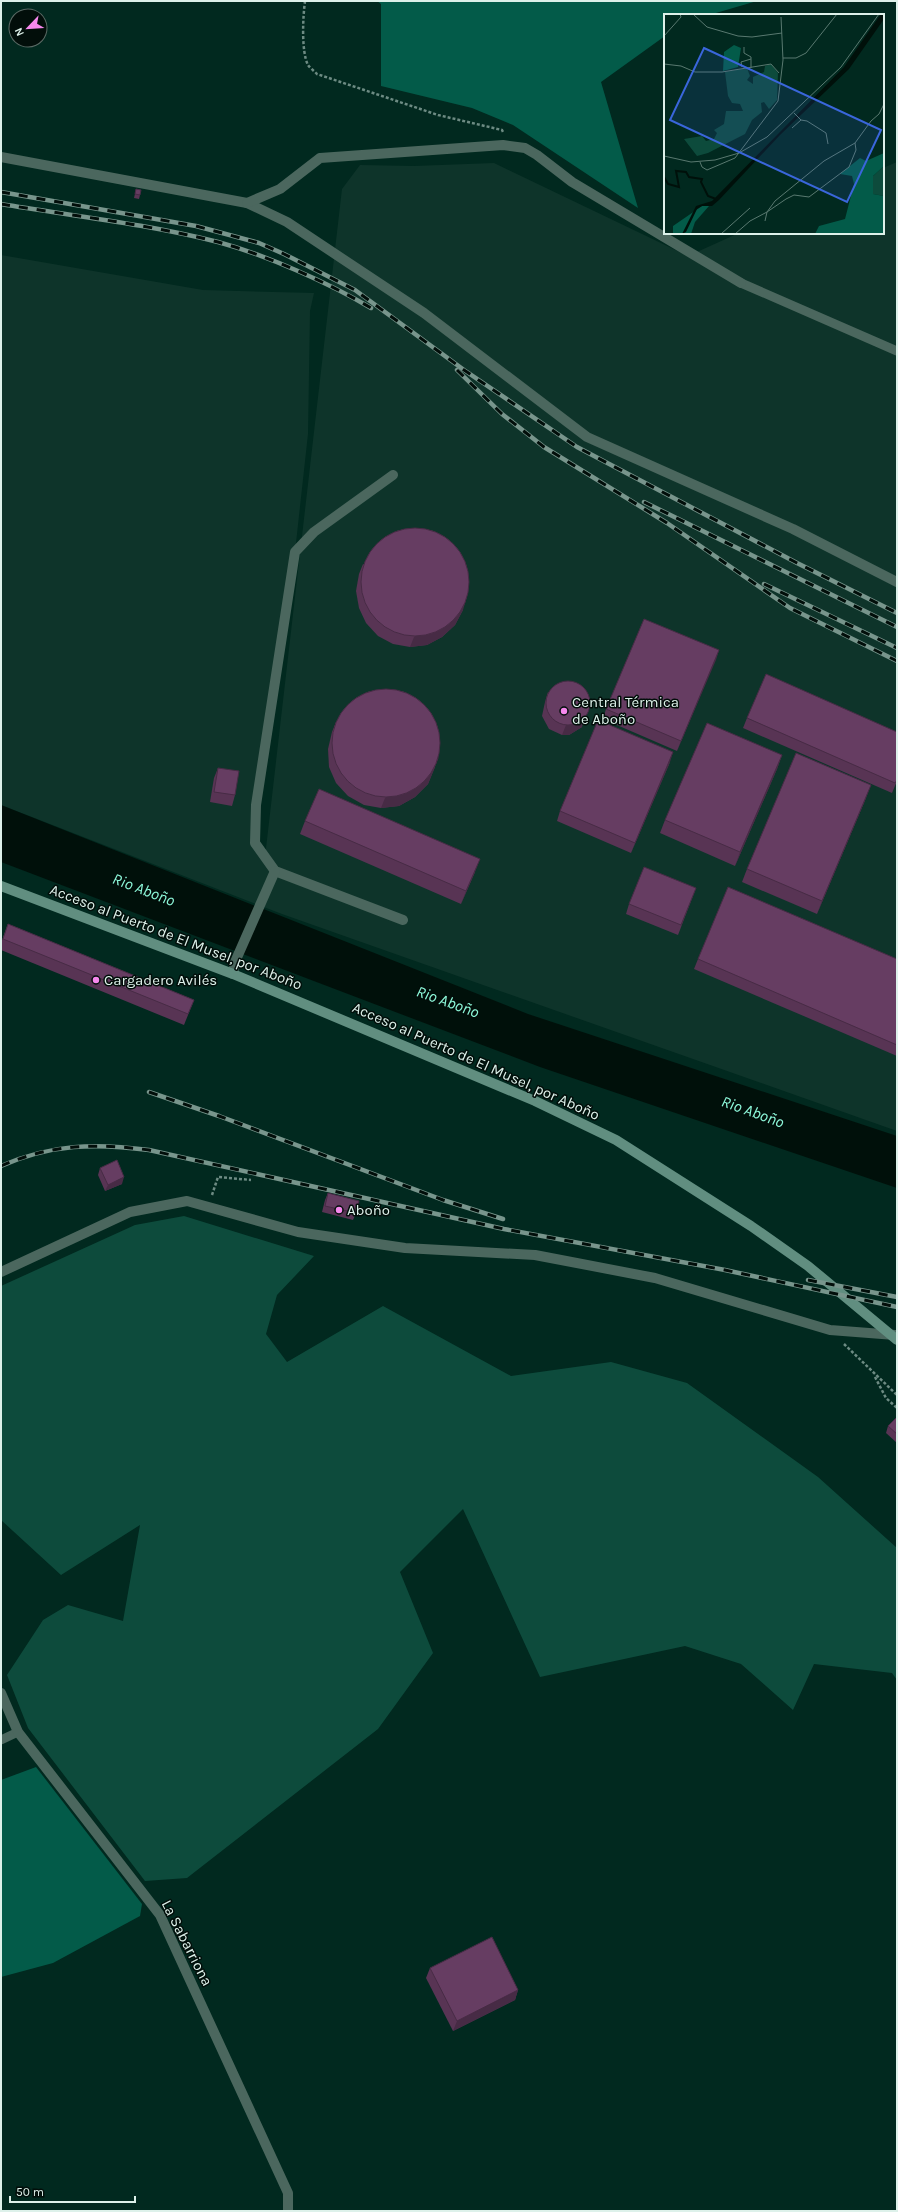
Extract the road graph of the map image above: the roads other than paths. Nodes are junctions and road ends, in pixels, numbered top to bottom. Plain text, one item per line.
1 (1, 157) edge
2 (247, 203) junction
3 (741, 283) joint
4 (897, 351) edge
5 (393, 475) dead end
6 (897, 582) edge
7 (275, 871) junction
8 (1, 886) edge
9 (403, 920) dead end
10 (232, 974) junction
11 (1, 1272) edge
12 (897, 1336) edge
13 (897, 1340) edge
14 (1, 1693) edge
15 (18, 1732) junction
16 (1, 1740) edge
17 (288, 2211) edge

1 - 2 street
2 - 3 street
2 - 6 street
3 - 4 lane
5 - 7 street
7 - 9 street
7 - 10 street
8 - 10 street, Acceso al Puerto de El Musel, por Aboño
10 - 13 street, Acceso al Puerto de El Musel, por Aboño
11 - 12 street
14 - 15 street, La Sabarriona
15 - 16 lane
15 - 17 street, La Sabarriona

